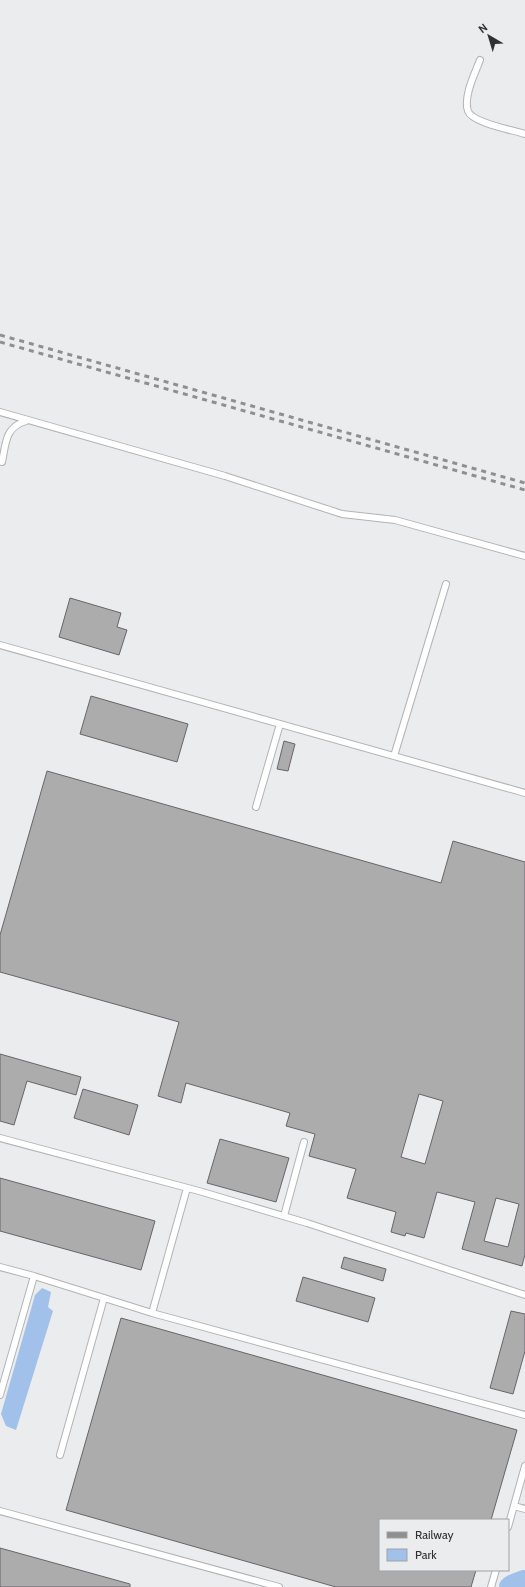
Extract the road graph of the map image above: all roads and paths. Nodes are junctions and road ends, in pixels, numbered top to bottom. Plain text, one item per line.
1 (480, 60) dead end
2 (525, 134) edge
3 (0, 412) edge
4 (27, 420) junction
5 (1, 463) edge
6 (525, 556) edge
7 (446, 584) dead end
8 (0, 645) edge
9 (280, 724) junction
10 (394, 756) junction
11 (525, 793) edge
12 (256, 807) dead end
13 (0, 1138) edge
14 (304, 1142) dead end
15 (187, 1188) junction
16 (284, 1216) junction
17 (0, 1267) edge
18 (34, 1276) junction
19 (525, 1295) edge
20 (104, 1298) junction
21 (152, 1313) junction
22 (0, 1395) edge
23 (525, 1415) edge
24 (60, 1455) dead end
25 (525, 1466) edge
26 (514, 1506) junction
27 (525, 1509) edge
28 (0, 1511) edge
29 (509, 1524) edge
30 (496, 1571) edge
31 (279, 1587) edge
32 (491, 1587) edge

1 - 2 lane
3 - 4 lane
4 - 5 lane
4 - 6 lane
7 - 10 lane
8 - 9 lane
9 - 10 lane
9 - 12 lane
10 - 11 lane
13 - 15 lane
14 - 16 lane
15 - 16 lane
15 - 21 lane
16 - 19 lane
17 - 18 lane
18 - 20 lane
18 - 22 lane
20 - 21 lane
20 - 24 lane
21 - 23 lane
25 - 26 lane
26 - 27 lane
26 - 29 lane
28 - 31 lane
30 - 32 lane

